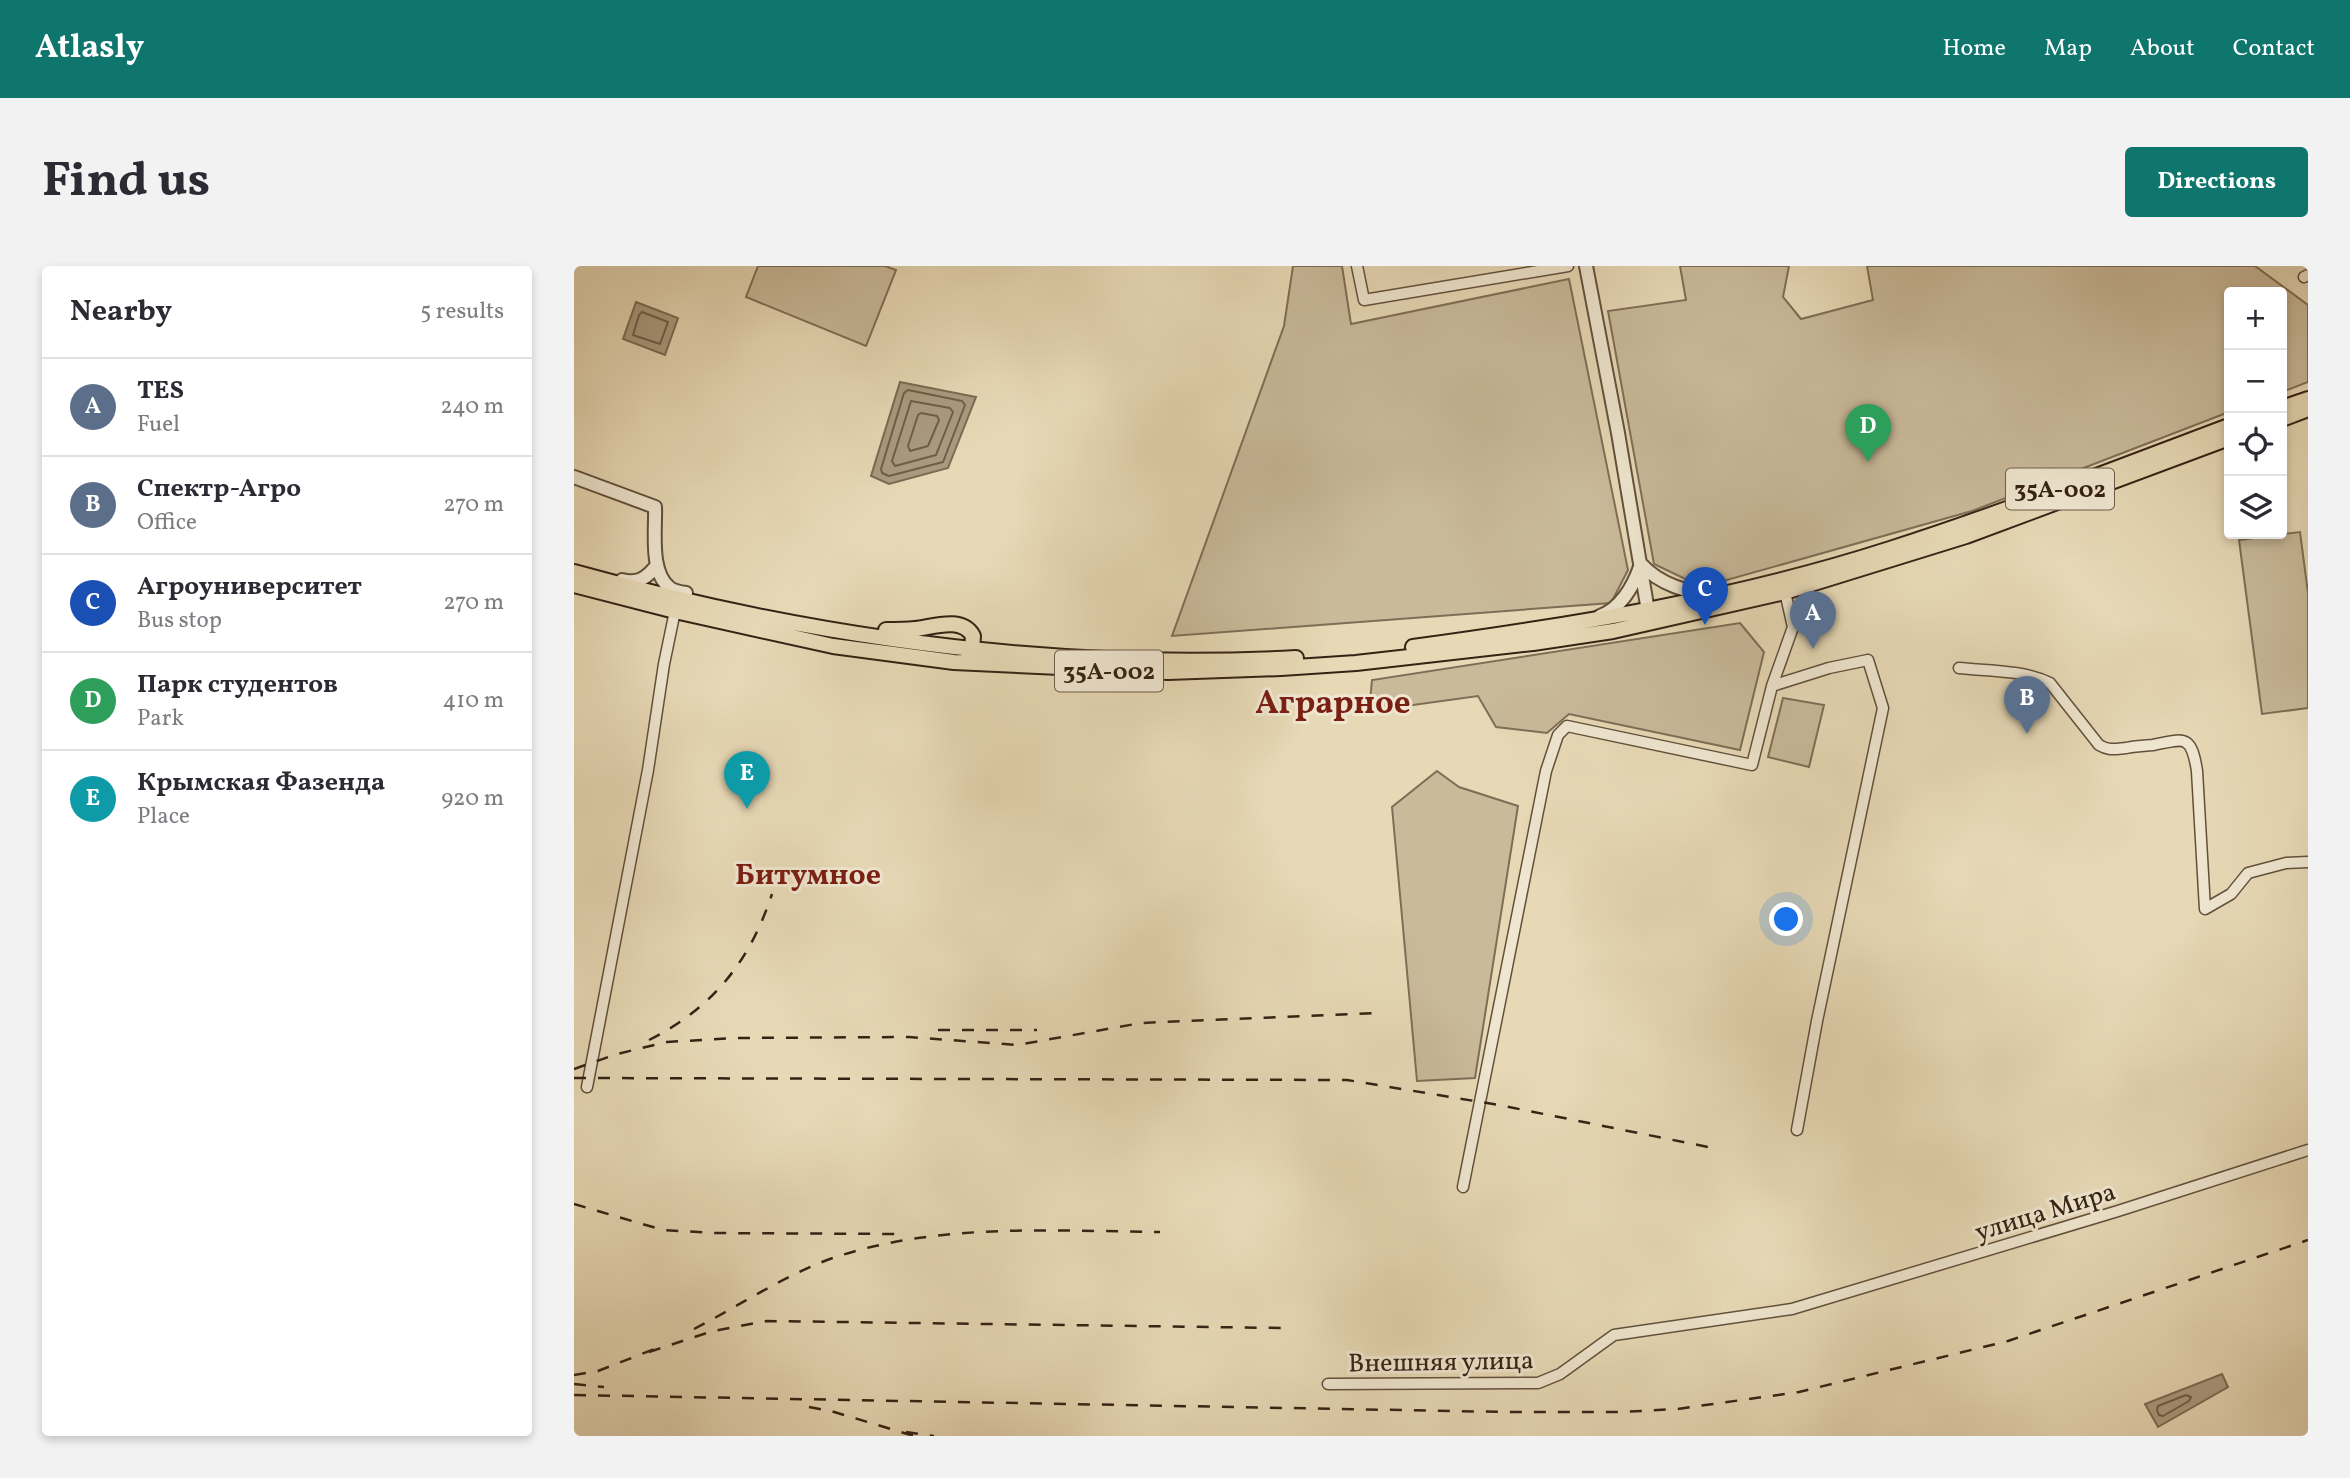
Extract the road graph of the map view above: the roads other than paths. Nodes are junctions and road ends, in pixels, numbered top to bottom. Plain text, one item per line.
1 (1357, 266) edge
2 (1568, 266) edge
3 (1586, 266) edge
4 (2308, 399) edge
5 (2287, 406) edge
6 (2308, 409) edge
7 (2287, 417) edge
8 (2224, 428) edge
9 (2224, 440) edge
10 (574, 477) edge
11 (1641, 564) junction
12 (657, 565) junction
13 (574, 570) edge
14 (574, 585) edge
15 (1738, 591) junction
16 (1785, 592) junction
17 (675, 611) junction
18 (1649, 618) junction
19 (779, 620) junction
20 (1581, 623) junction
21 (835, 631) junction
22 (972, 649) junction
23 (954, 662) junction
24 (1959, 668) dead end
25 (1772, 686) junction
26 (2308, 862) edge
27 (587, 1087) dead end
28 (1797, 1130) dead end
29 (2308, 1150) edge
30 (1463, 1187) dead end
31 (1792, 1309) joint
32 (1328, 1384) dead end

1 - 2 street
3 - 11 street
4 - 5 main road
6 - 7 main road
8 - 15 main road, 35А-002
9 - 16 main road, 35А-002
10 - 12 street
11 - 15 street
11 - 18 street
11 - 20 street
12 - 13 street
12 - 19 street
13 - 19 main road, 35А-002
14 - 17 main road, 35А-002
15 - 18 main road, 35А-002
16 - 18 main road, 35А-002
16 - 25 street
17 - 23 main road, 35А-002
17 - 27 street
18 - 20 main road, 35А-002
18 - 23 main road, 35А-002
19 - 21 main road, 35А-002
20 - 22 main road, 35А-002
21 - 22 main road, 35А-002
21 - 22 main road
22 - 23 main road
24 - 26 street
25 - 28 street
25 - 30 street
29 - 31 street, улица Мира
31 - 32 street, Внешняя улица

